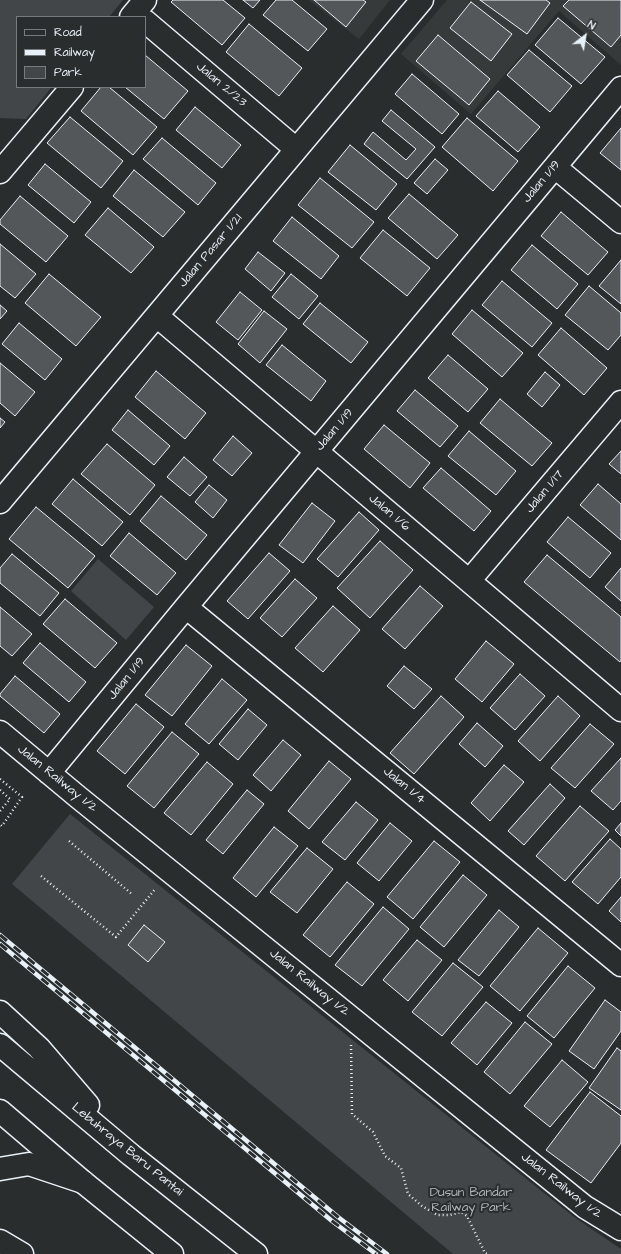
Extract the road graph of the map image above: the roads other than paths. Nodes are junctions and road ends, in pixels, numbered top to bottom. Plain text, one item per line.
1 (422, 0) edge
2 (146, 20) edge
3 (71, 88) edge
4 (621, 88) edge
5 (296, 149) junction
6 (3, 161) edge
7 (555, 167) junction
8 (621, 222) edge
9 (157, 316) junction
10 (621, 402) edge
11 (317, 452) junction
12 (0, 502) edge
13 (469, 581) junction
14 (186, 607) junction
15 (621, 710) edge
16 (0, 732) edge
17 (49, 773) junction
18 (621, 965) edge
19 (0, 1012) edge
20 (0, 1045) edge
21 (0, 1111) edge
22 (131, 1155) junction
23 (0, 1169) edge
24 (83, 1182) junction
25 (621, 1230) edge
26 (0, 1241) edge
27 (22, 1254) edge
28 (172, 1254) edge
29 (256, 1254) edge

1 - 5 main road, Jalan Pasar 1/21
2 - 5 main road, Jalan 2/23
3 - 6 main road
4 - 7 main road, Jalan 1/19
5 - 9 main road, Jalan Pasar 1/21
7 - 8 main road
7 - 11 main road, Jalan 1/19
9 - 11 main road, Jalan 1/6
9 - 12 main road, Jalan Pasar 1/21
10 - 13 main road, Jalan 1/17
11 - 13 main road, Jalan 1/6
11 - 14 main road, Jalan 1/19
13 - 15 main road, Jalan 1/6
14 - 17 main road, Jalan 1/19
14 - 18 main road, Jalan 1/4
16 - 17 main road, Jalan Railway 1/2
17 - 25 main road, Jalan Railway 1/2
19 - 22 main road
20 - 22 main road, Lebuhraya Baru Pantai
21 - 24 main road
22 - 29 main road, Lebuhraya Baru Pantai
23 - 24 main road
24 - 28 main road
26 - 27 main road

